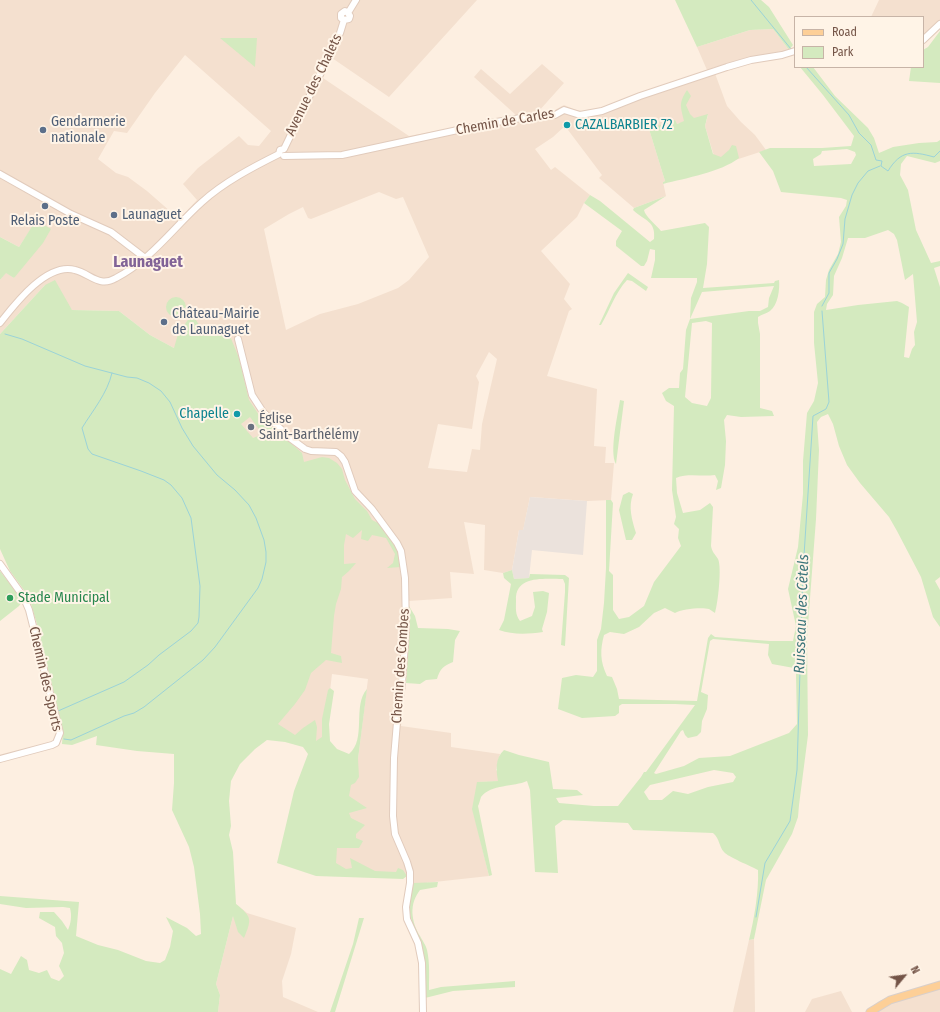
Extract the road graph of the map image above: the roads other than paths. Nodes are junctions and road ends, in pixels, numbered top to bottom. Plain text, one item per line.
1 (356, 0) edge
2 (940, 24) edge
3 (924, 39) edge
4 (793, 52) edge
5 (283, 152) junction
6 (0, 174) edge
7 (145, 258) junction
8 (0, 324) edge
9 (238, 339) dead end
10 (0, 564) edge
11 (0, 759) edge
12 (940, 985) edge
13 (423, 1012) edge
14 (870, 1012) edge

1 - 5 street, Avenue des Chalets
2 - 3 street
4 - 5 street, Chemin de Carles
5 - 7 street
6 - 7 street
7 - 8 street
9 - 13 street, Chemin des Combes
10 - 11 street, Chemin des Sports
12 - 14 main road

